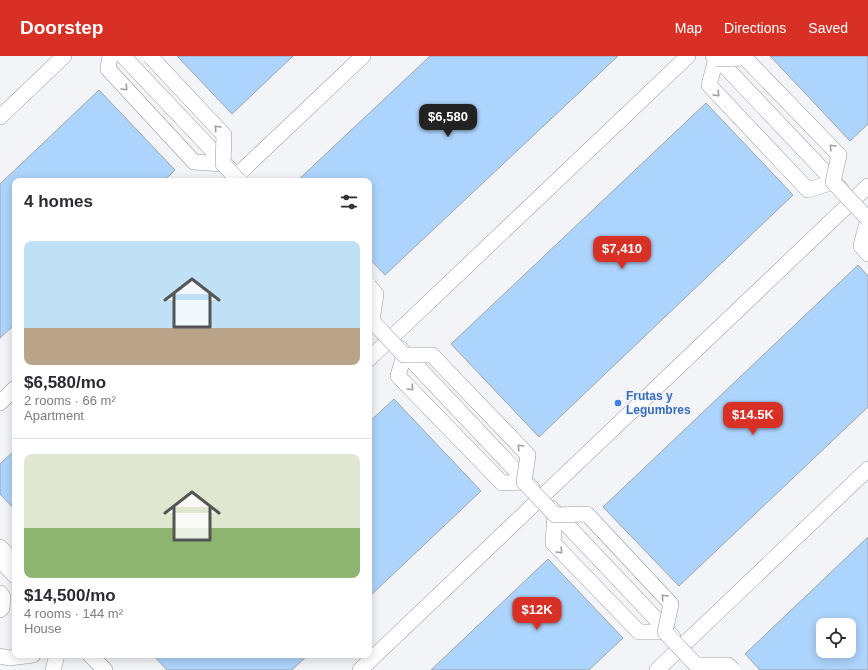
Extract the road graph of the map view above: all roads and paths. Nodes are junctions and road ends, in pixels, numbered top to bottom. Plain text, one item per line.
1 (64, 56) edge
2 (110, 56) edge
3 (123, 56) edge
4 (150, 56) edge
5 (363, 56) edge
6 (688, 56) edge
7 (715, 57) edge
8 (0, 117) edge
9 (222, 164) junction
10 (235, 178) edge
11 (235, 178) edge
12 (239, 178) edge
13 (833, 182) junction
14 (868, 186) edge
15 (852, 201) junction
16 (868, 218) edge
17 (868, 254) edge
18 (372, 289) edge
19 (372, 311) edge
20 (372, 322) edge
21 (372, 322) edge
22 (390, 339) junction
23 (404, 355) junction
24 (372, 356) edge
25 (12, 391) edge
26 (0, 403) edge
27 (868, 469) edge
28 (524, 482) junction
29 (541, 498) junction
30 (555, 515) junction
31 (0, 547) edge
32 (0, 560) edge
33 (12, 560) edge
34 (12, 573) edge
35 (0, 593) edge
36 (0, 610) edge
37 (665, 632) junction
38 (681, 646) junction
39 (0, 656) edge
40 (12, 658) edge
41 (56, 658) edge
42 (93, 658) edge
43 (105, 658) edge
44 (699, 668) edge
45 (53, 670) edge
46 (105, 670) edge
47 (117, 670) edge
48 (360, 670) edge
49 (657, 670) edge
50 (733, 670) edge

1 - 8 street
2 -> 9 street
3 - 11 street
9 -> 4 street, bridge
5 - 12 street
6 - 22 street
13 -> 7 street, bridge
7 -> 13 street
7 - 15 street
9 - 10 street, bridge
13 - 16 street, bridge
14 - 15 street
15 - 16 street
15 - 29 street
16 - 17 street
18 - 19 street, bridge
20 - 22 street
21 - 23 street, bridge
22 - 24 street
22 - 29 street
23 -> 28 street
28 -> 23 street, bridge
25 - 26 street
27 - 38 street
28 - 30 street, bridge
29 - 38 street
29 - 48 street
30 -> 37 street
37 -> 30 street, bridge
31 - 33 street
32 - 34 street
35 - 36 street
37 - 44 street, bridge
38 - 44 street
38 - 49 street
39 - 40 street
41 - 45 street
42 - 46 street
43 - 47 street
44 - 50 street, bridge

